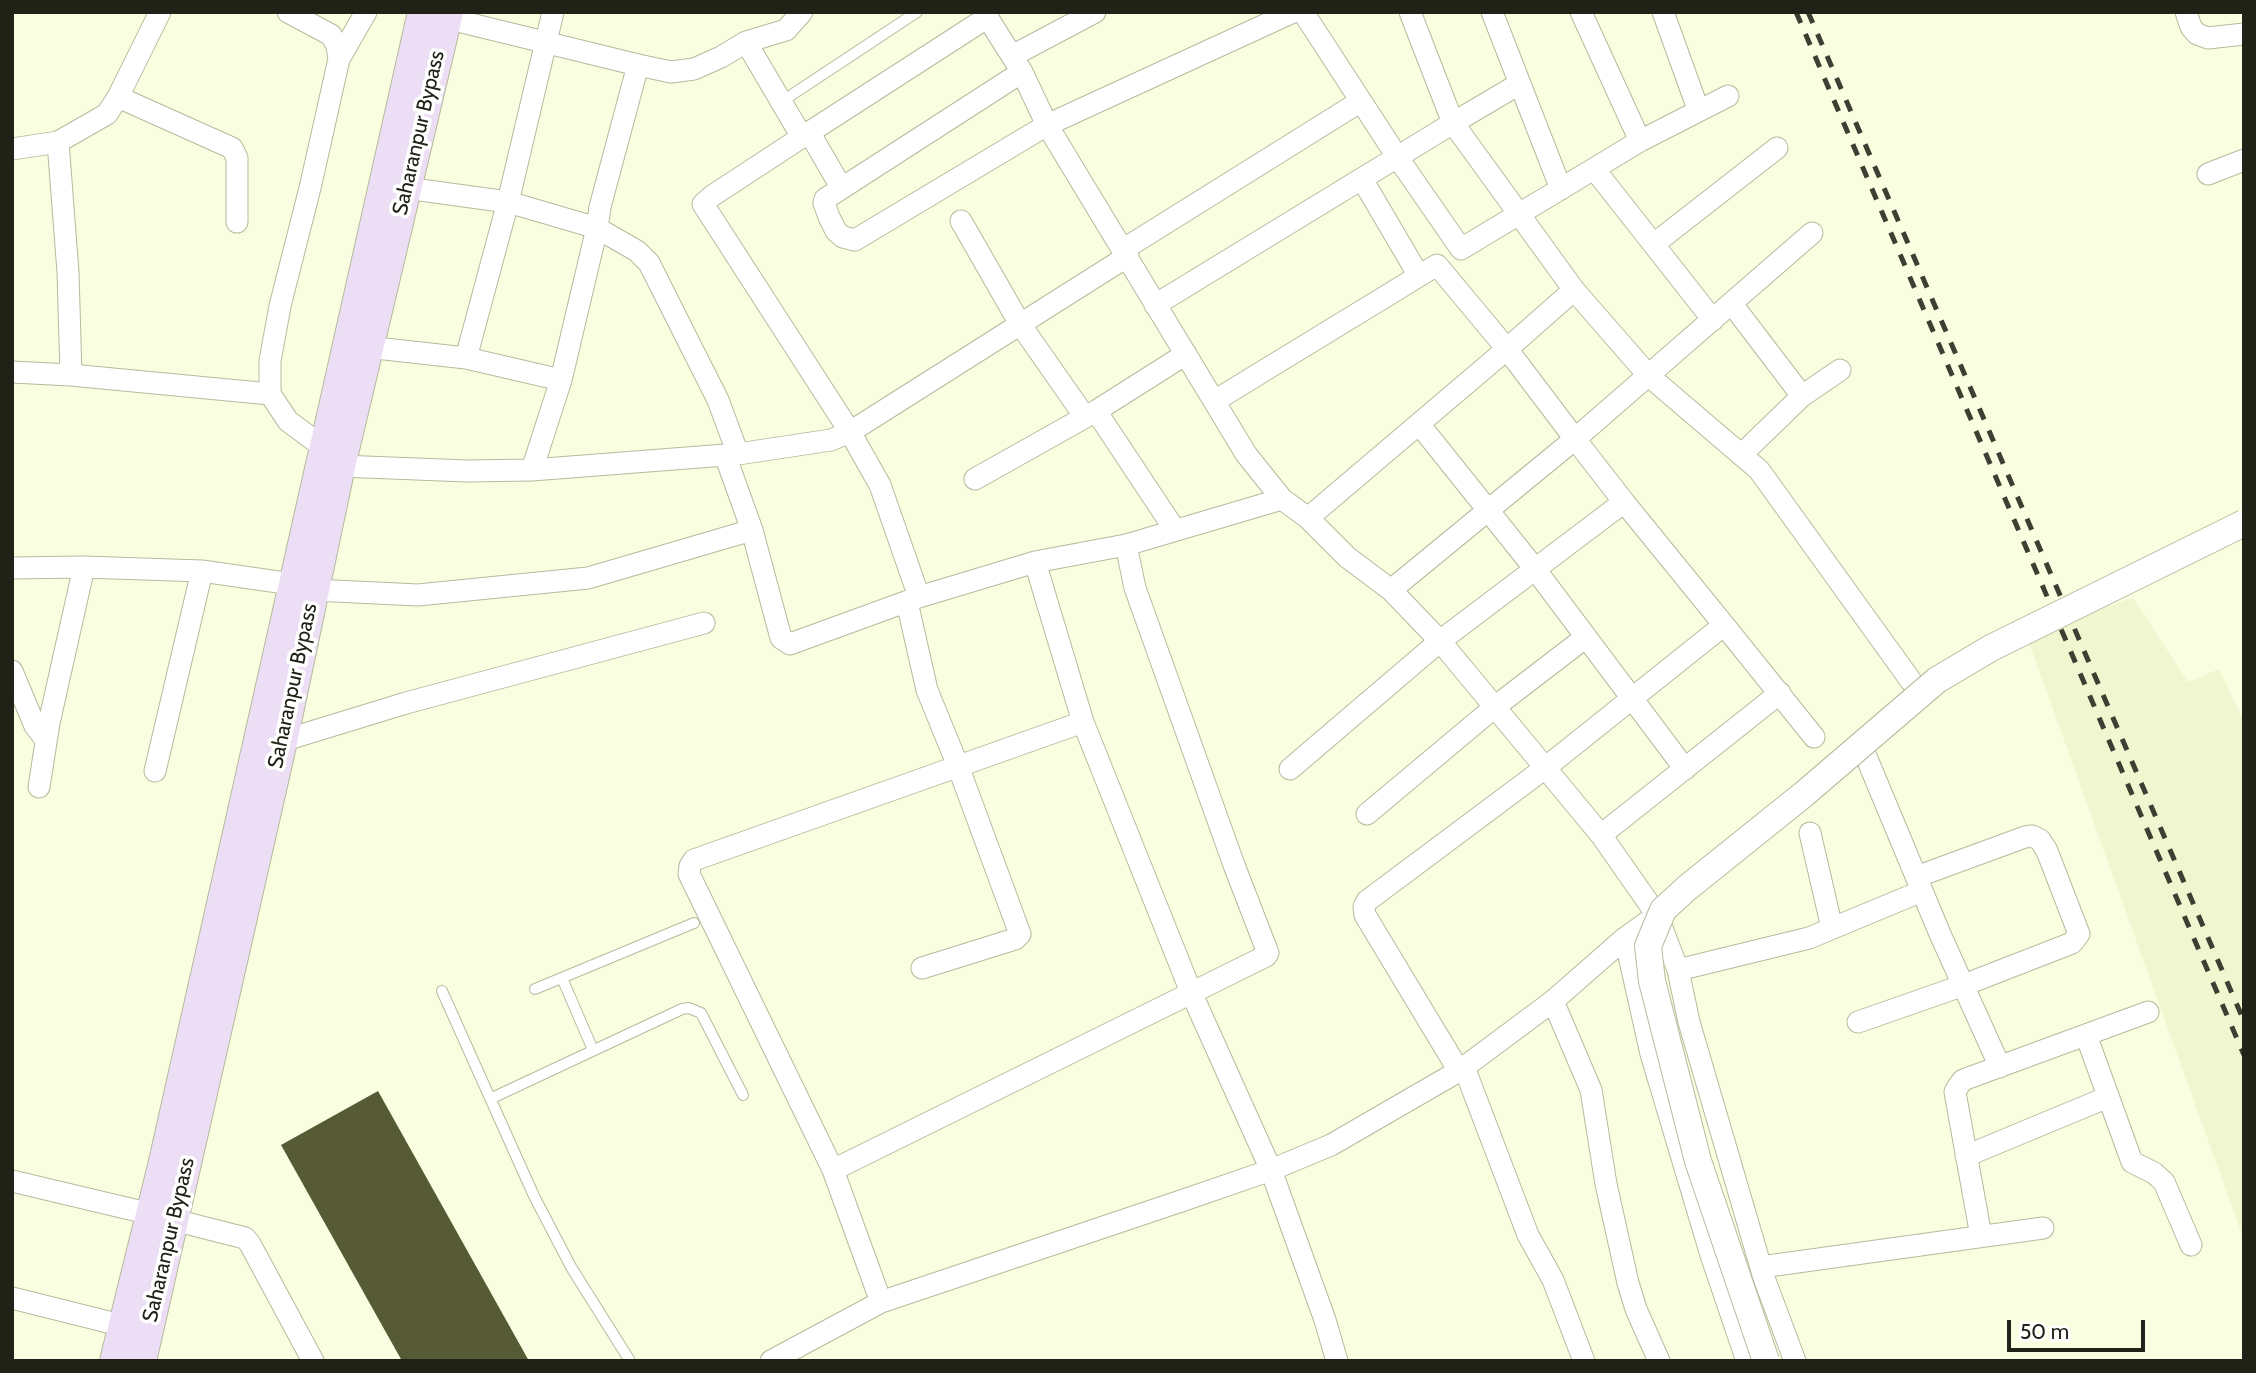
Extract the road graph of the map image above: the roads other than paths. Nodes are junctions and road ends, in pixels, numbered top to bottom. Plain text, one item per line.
1 (160, 12) edge
2 (288, 12) edge
3 (366, 12) edge
4 (553, 12) edge
5 (802, 12) edge
6 (917, 12) edge
7 (1095, 12) edge
8 (1293, 12) edge
9 (1303, 12) edge
10 (1410, 12) edge
11 (1492, 12) edge
12 (1581, 12) edge
13 (1663, 12) edge
14 (2186, 12) edge
15 (439, 14) edge
16 (986, 15) edge
17 (780, 21) edge
18 (2244, 34) edge
19 (546, 42) junction
20 (746, 42) junction
21 (339, 59) junction
22 (1017, 64) junction
23 (638, 65) junction
24 (1519, 84) junction
25 (1728, 96) dead end
26 (118, 97) junction
27 (1361, 100) junction
28 (781, 102) junction
29 (1698, 109) junction
30 (1453, 123) junction
31 (1048, 125) junction
32 (805, 134) junction
33 (1640, 141) junction
34 (58, 142) junction
35 (1777, 148) dead end
36 (12, 149) edge
37 (1398, 158) junction
38 (2244, 160) edge
39 (1595, 170) junction
40 (2208, 174) dead end
41 (1362, 179) junction
42 (841, 187) junction
43 (406, 188) junction
44 (1561, 189) junction
45 (508, 202) junction
46 (1519, 213) junction
47 (961, 220) dead end
48 (237, 222) dead end
49 (597, 228) junction
50 (1812, 233) dead end
51 (1654, 244) junction
52 (1461, 249) junction
53 (1126, 252) junction
54 (1428, 270) junction
55 (1574, 290) junction
56 (1731, 304) junction
57 (1155, 305) junction
58 (1713, 320) junction
59 (1020, 324) junction
60 (368, 347) junction
61 (1507, 349) junction
62 (1186, 354) junction
63 (466, 358) junction
64 (1840, 370) dead end
65 (12, 372) edge
66 (71, 375) junction
67 (1649, 376) junction
68 (561, 380) junction
69 (270, 394) junction
70 (1802, 396) junction
71 (1216, 400) junction
72 (1091, 414) junction
73 (1419, 424) junction
74 (850, 432) junction
75 (1575, 439) junction
76 (732, 455) junction
77 (1741, 455) junction
78 (332, 456) junction
79 (532, 470) junction
80 (975, 479) dead end
81 (1282, 499) junction
82 (1624, 502) junction
83 (1486, 510) junction
84 (1308, 518) junction
85 (2244, 523) edge
86 (752, 530) junction
87 (1175, 530) junction
88 (1126, 545) junction
89 (1035, 562) junction
90 (84, 567) junction
91 (12, 568) edge
92 (1535, 569) junction
93 (202, 570) junction
94 (303, 587) junction
95 (1391, 590) junction
96 (913, 600) junction
97 (704, 624) dead end
98 (1724, 625) junction
99 (1586, 636) junction
100 (1440, 641) junction
101 (12, 671) edge
102 (1911, 681) dead end
103 (1780, 693) junction
104 (1632, 699) junction
105 (1496, 706) junction
106 (1083, 722) junction
107 (1814, 737) dead end
108 (46, 740) junction
109 (282, 741) junction
110 (1865, 754) dead end
111 (958, 766) junction
112 (1545, 768) junction
113 (1290, 769) dead end
114 (1685, 769) junction
115 (155, 771) dead end
116 (40, 787) dead end
117 (1367, 814) dead end
118 (1810, 834) dead end
119 (1601, 835) junction
120 (1919, 884) junction
121 (1657, 915) junction
122 (694, 923) dead end
123 (1832, 929) junction
124 (1625, 938) junction
125 (922, 968) dead end
126 (1678, 970) junction
127 (562, 978) junction
128 (1964, 985) junction
129 (535, 989) dead end
130 (442, 991) dead end
131 (1191, 992) junction
132 (1553, 1001) junction
133 (2148, 1012) dead end
134 (1858, 1022) dead end
135 (2087, 1035) junction
136 (593, 1050) junction
137 (2000, 1067) junction
138 (1462, 1069) junction
139 (743, 1095) dead end
140 (2108, 1097) junction
141 (492, 1098) junction
142 (1966, 1156) junction
143 (833, 1170) junction
144 (1271, 1170) junction
145 (12, 1181) edge
146 (162, 1217) junction
147 (2043, 1227) dead end
148 (1981, 1236) junction
149 (2191, 1245) dead end
150 (1761, 1267) junction
151 (148, 1279) junction
152 (12, 1298) edge
153 (881, 1302) junction
154 (124, 1326) junction
155 (115, 1361) edge
156 (141, 1361) edge
157 (313, 1361) edge
158 (629, 1361) edge
159 (771, 1361) edge
160 (1336, 1361) edge
161 (1584, 1361) edge
162 (1659, 1361) edge
163 (1746, 1361) edge
164 (1766, 1361) edge
165 (1795, 1361) edge

1 - 26 street
2 - 21 street
3 - 21 street
4 - 19 street
5 - 17 street
6 - 28 lane
7 - 22 street
8 - 31 street
9 - 27 street
10 - 30 street
11 - 24 street
12 - 33 street
13 - 29 street
14 - 18 street
15 - 19 street
15 - 43 main road, Saharanpur Bypass
15 - 78 main road
16 - 22 street
16 - 32 street
17 - 20 street
19 - 23 street
19 - 45 street
20 - 23 street
20 - 28 street
21 - 69 street
22 - 31 street
22 - 42 street
23 - 49 street
24 - 30 street
24 - 44 street
25 - 29 street
26 - 34 street
26 - 48 street
27 - 37 street
27 - 53 street
28 - 32 street
29 - 33 street
30 - 37 street
30 - 46 street
31 - 42 street
31 - 53 street
32 - 42 street
32 - 74 street
33 - 39 street
34 - 36 street
34 - 66 street
35 - 51 street
37 - 41 street
37 - 52 street
38 - 40 street
39 - 44 street
39 - 51 street
41 - 54 street
41 - 57 street
43 - 45 street
43 - 60 main road, Saharanpur Bypass
44 - 46 street
45 - 49 street
45 - 63 street
46 - 52 street
46 - 55 street
47 - 59 street
49 - 68 street
49 - 76 street
50 - 56 street
51 - 58 street
52 - 54 street
53 - 57 street
53 - 59 street
54 - 61 street
54 - 71 street
55 - 61 street
55 - 67 street
56 - 58 street
56 - 70 street
57 - 62 street
58 - 67 street
59 - 72 street
59 - 74 street
60 - 63 street
60 - 78 main road, Saharanpur Bypass
61 - 73 street
61 - 75 street
62 - 71 street
62 - 72 street
63 - 68 street
64 - 70 street
65 - 66 street
66 - 69 street
67 - 75 street
67 - 77 street
68 - 79 street
69 - 78 street
70 - 77 street
71 - 81 street
72 - 80 street
72 - 87 street
73 - 83 street
73 - 84 street
74 - 76 street
74 - 96 street
75 - 82 street
75 - 83 street
76 - 79 street
76 - 86 street
77 - 102 street
78 - 79 street
78 - 94 main road, Saharanpur Bypass
81 - 84 street
81 - 87 street
82 - 92 street
82 - 98 street
83 - 92 street
83 - 95 street
84 - 95 street
85 - 164 street, bridge
86 - 94 street
86 - 96 street
87 - 88 street
88 - 89 street
88 - 131 street
89 - 96 street
89 - 106 street
90 - 91 street
90 - 93 street
90 - 108 street
92 - 99 street
92 - 100 street
93 - 94 street
93 - 115 street
94 - 109 main road, Saharanpur Bypass
94 - 146 main road
95 - 100 street
96 - 111 street
97 - 109 street
98 - 103 street
98 - 104 street
99 - 104 street
99 - 105 street
100 - 105 street
100 - 113 street
101 - 108 street
103 - 107 street
103 - 114 street
104 - 112 street
104 - 114 street
105 - 112 street
105 - 117 street
106 - 111 street
106 - 131 street
108 - 116 street
109 - 146 main road, Saharanpur Bypass
110 - 120 street
111 - 125 street
111 - 143 street
112 - 119 street
112 - 138 street
114 - 119 street
118 - 123 street
119 - 121 street
120 - 123 street
120 - 128 street
120 - 128 street
121 - 124 street
121 - 126 street
122 - 127 lane
123 - 126 street
124 - 132 street
124 - 163 street
126 - 150 street
127 - 129 lane
127 - 136 lane
128 - 134 street
128 - 137 street
130 - 141 lane
131 - 143 street
131 - 144 street
132 - 138 street
132 - 162 street
133 - 135 street
135 - 137 street
135 - 140 street
136 - 139 lane
136 - 141 lane
137 - 142 street
138 - 144 street
138 - 161 street
140 - 142 street
140 - 149 street
141 - 158 lane
142 - 148 street
143 - 153 street
144 - 153 street
144 - 160 street
145 - 146 street
146 - 151 main road, Saharanpur Bypass
146 - 157 street
147 - 148 street
148 - 150 street
150 - 165 street
151 - 154 main road
151 - 156 main road, Saharanpur Bypass
152 - 154 street
153 - 159 street
154 - 155 main road

